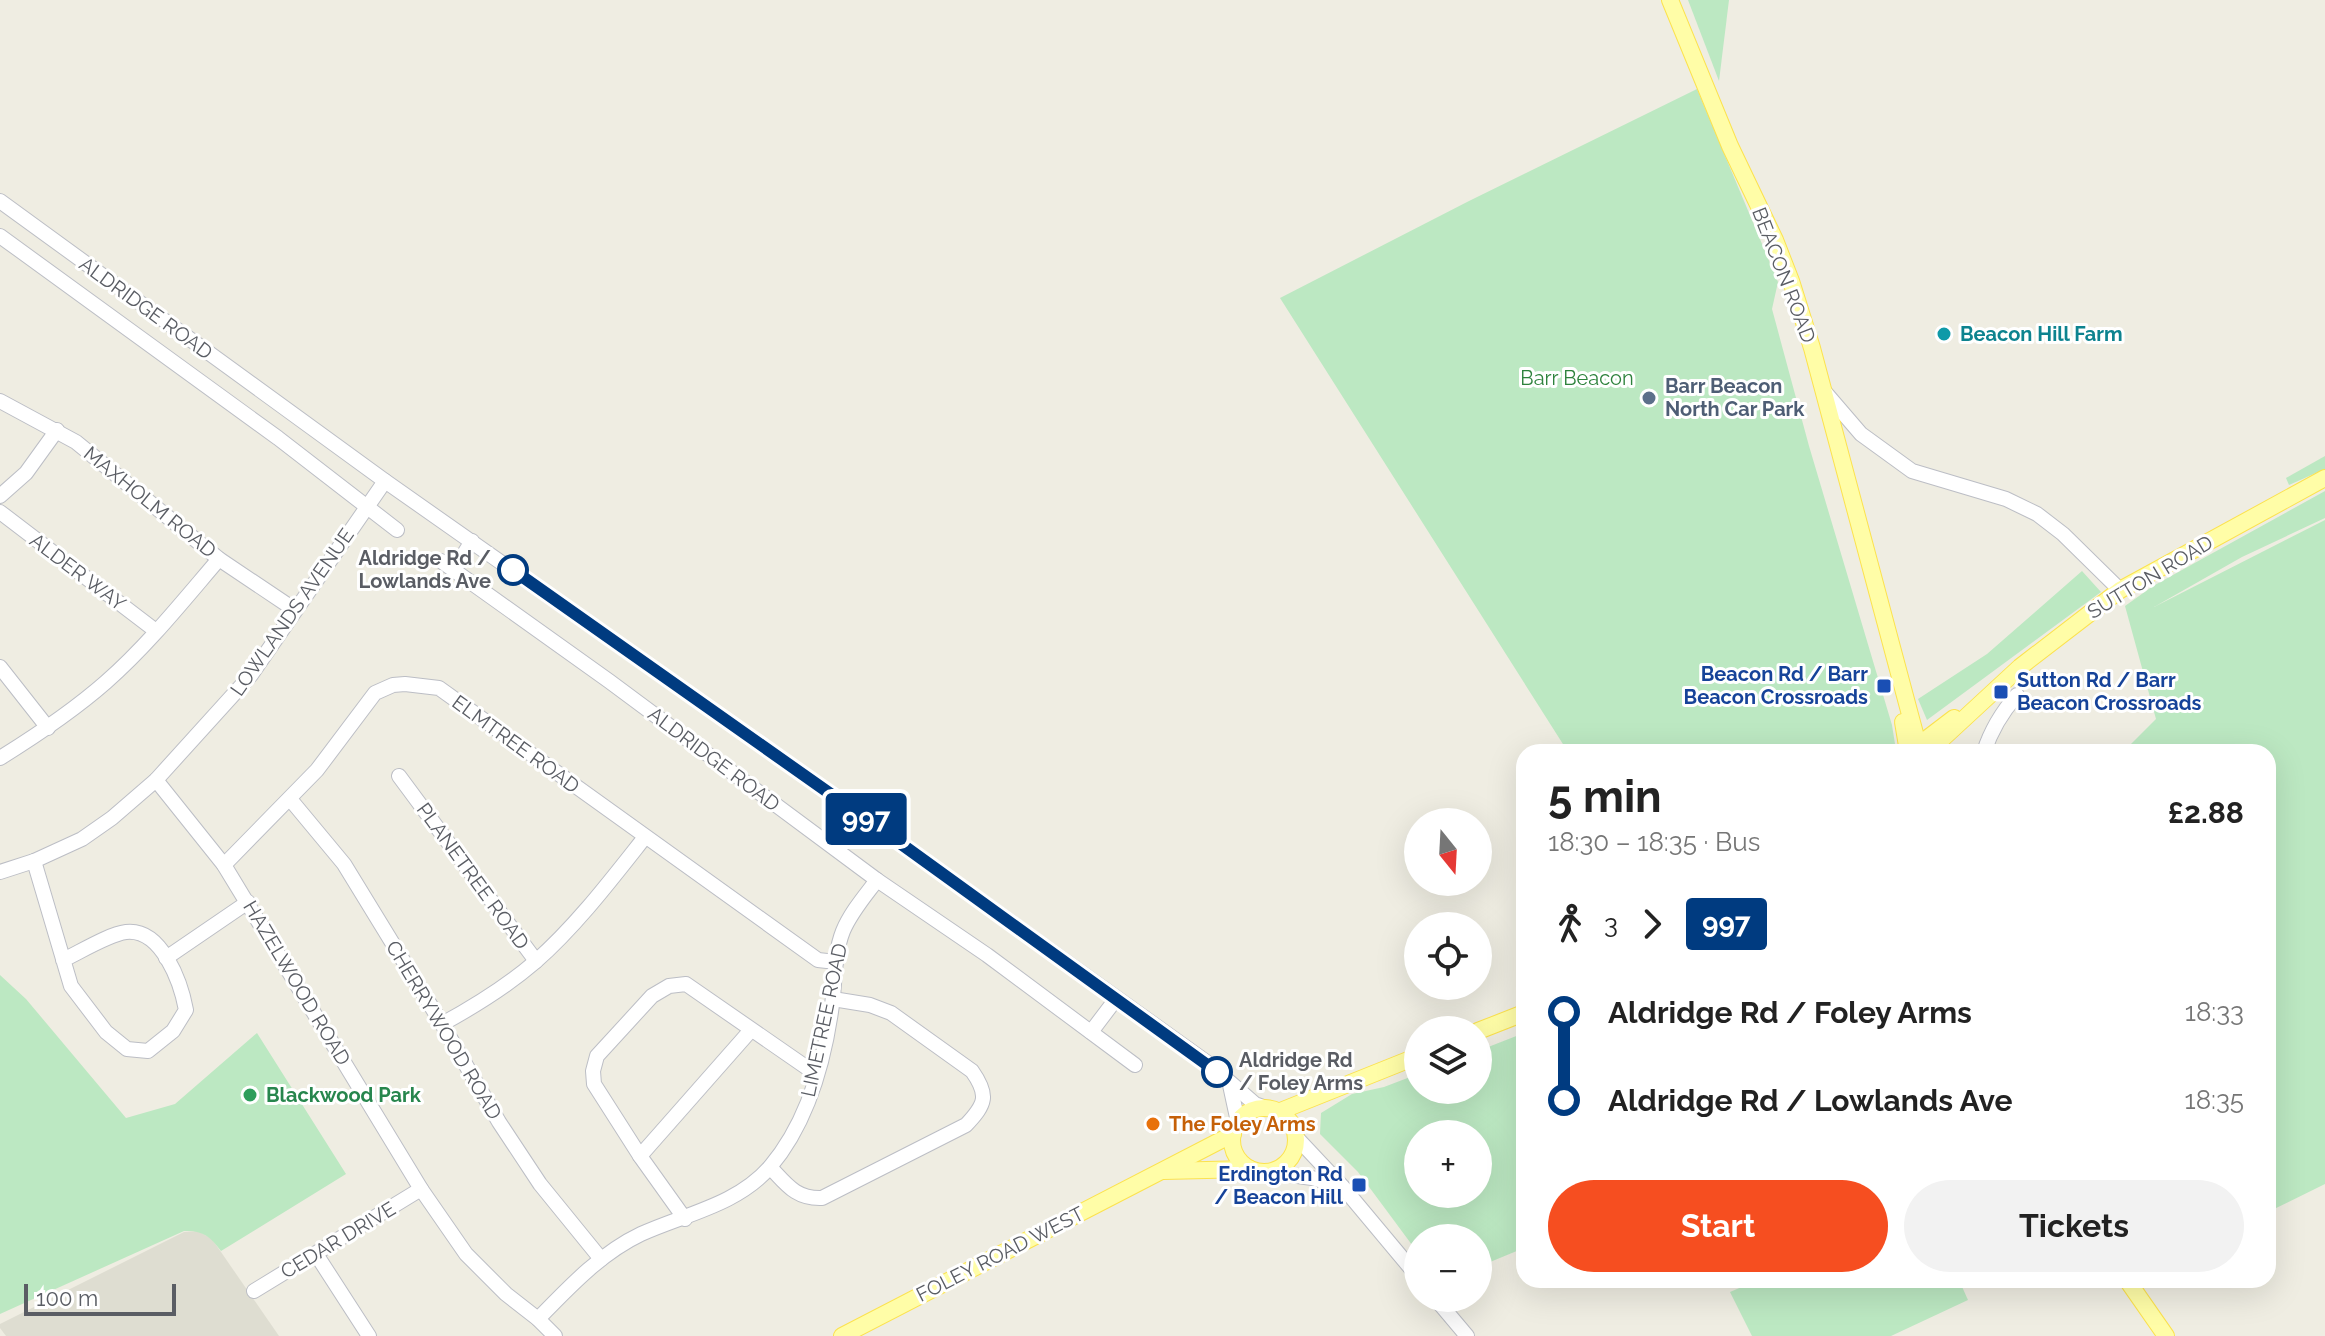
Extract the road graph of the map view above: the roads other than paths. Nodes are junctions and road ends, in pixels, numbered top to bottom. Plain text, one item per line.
1 (1670, 0) edge
2 (0, 201) edge
3 (0, 236) edge
4 (1824, 391) junction
5 (0, 401) edge
6 (293, 414) junction
7 (57, 430) junction
8 (278, 438) junction
9 (2325, 478) edge
10 (385, 481) junction
11 (0, 496) edge
12 (366, 508) junction
13 (0, 512) edge
14 (397, 530) dead end
15 (472, 541) junction
16 (219, 559) junction
17 (2120, 590) junction
18 (295, 610) junction
19 (156, 631) junction
20 (0, 667) edge
21 (2017, 695) dead end
22 (48, 728) junction
23 (1916, 744) edge
24 (1926, 744) edge
25 (1986, 744) edge
26 (0, 758) edge
27 (399, 776) dead end
28 (156, 780) junction
29 (290, 799) junction
30 (645, 837) junction
31 (34, 861) junction
32 (224, 865) junction
33 (0, 872) edge
34 (877, 880) junction
35 (248, 902) junction
36 (166, 958) junction
37 (63, 960) junction
38 (536, 961) junction
39 (836, 962) junction
40 (833, 999) junction
41 (1116, 999) junction
42 (1516, 1016) edge
43 (442, 1024) junction
44 (1492, 1026) edge
45 (751, 1030) junction
46 (1091, 1032) junction
47 (1404, 1062) edge
48 (1135, 1065) dead end
49 (816, 1074) junction
50 (1230, 1085) junction
51 (1319, 1095) junction
52 (1273, 1111) junction
53 (1236, 1128) junction
54 (1296, 1134) junction
55 (640, 1156) junction
56 (770, 1167) junction
57 (1250, 1169) junction
58 (1158, 1171) junction
59 (1269, 1172) junction
60 (1342, 1186) junction
61 (421, 1189) junction
62 (685, 1219) junction
63 (316, 1254) junction
64 (601, 1259) junction
65 (1404, 1260) edge
66 (2133, 1288) edge
67 (254, 1291) dead end
68 (1447, 1312) edge
69 (538, 1319) junction
70 (369, 1336) edge
71 (555, 1336) edge
72 (842, 1336) edge
73 (1467, 1336) edge
74 (2166, 1336) edge

1 - 4 main road, BEACON ROAD
2 - 6 street, ALDRIDGE ROAD
3 - 8 street, ALDRIDGE ROAD
4 - 17 street
4 - 23 main road, BEACON ROAD
5 - 7 street, MAXHOLM ROAD
6 - 8 street
6 - 10 street, ALDRIDGE ROAD
7 - 11 street
7 - 16 street, MAXHOLM ROAD
8 - 12 street, ALDRIDGE ROAD
9 - 17 main road, SUTTON ROAD
10 - 12 street, LOWLANDS AVENUE
10 - 15 street, ALDRIDGE ROAD
12 - 14 street, ALDRIDGE ROAD
12 - 18 street, LOWLANDS AVENUE
13 - 19 street, ALDER WAY
15 - 34 street, ALDRIDGE ROAD
15 - 41 street, ALDRIDGE ROAD
16 - 18 street, MAXHOLM ROAD
16 - 19 street
17 - 24 main road, SUTTON ROAD
18 - 28 street, LOWLANDS AVENUE
19 - 22 street
20 - 22 street
21 - 25 street
22 - 26 street
27 - 38 street, PLANETREE ROAD
28 - 31 street, LOWLANDS AVENUE
28 - 32 street, HAZELWOOD ROAD
29 - 30 street, ELMTREE ROAD
29 - 32 street, ELMTREE ROAD
29 - 43 street, CHERRYWOOD ROAD
30 - 38 street
30 - 39 street, ELMTREE ROAD
31 - 33 street, LOWLANDS AVENUE
31 - 37 street
32 - 35 street, HAZELWOOD ROAD
34 - 39 street, LIMETREE ROAD
34 - 46 street, ALDRIDGE ROAD
35 - 36 street
35 - 61 street, HAZELWOOD ROAD
36 - 37 street
36 - 37 street
38 - 43 street
39 - 40 street, LIMETREE ROAD
40 - 49 street, LIMETREE ROAD
40 - 56 street
41 - 46 street
41 - 50 street, ALDRIDGE ROAD
42 - 44 main road
43 - 64 street, CHERRYWOOD ROAD
45 - 49 street
45 - 55 street
45 - 55 street
46 - 48 street, ALDRIDGE ROAD
47 - 51 main road
49 - 56 street, LIMETREE ROAD
50 - 52 street, ALDRIDGE ROAD
50 - 53 street
51 - 52 main road
51 - 54 main road
52 - 53 main road
52 - 54 main road
53 - 57 main road
53 - 58 main road, FOLEY ROAD WEST
54 - 59 main road
54 - 60 street
55 - 62 street
56 - 62 street, LIMETREE ROAD
57 - 58 main road, FOLEY ROAD WEST
57 - 59 main road
58 - 72 main road, FOLEY ROAD WEST
59 - 60 street
60 - 65 street
61 - 63 street, CEDAR DRIVE
61 - 69 street, HAZELWOOD ROAD
62 - 64 street, LIMETREE ROAD
63 - 67 street, CEDAR DRIVE
63 - 70 street
64 - 69 street, LIMETREE ROAD
66 - 74 main road
68 - 73 street
69 - 71 street, HAZELWOOD ROAD

